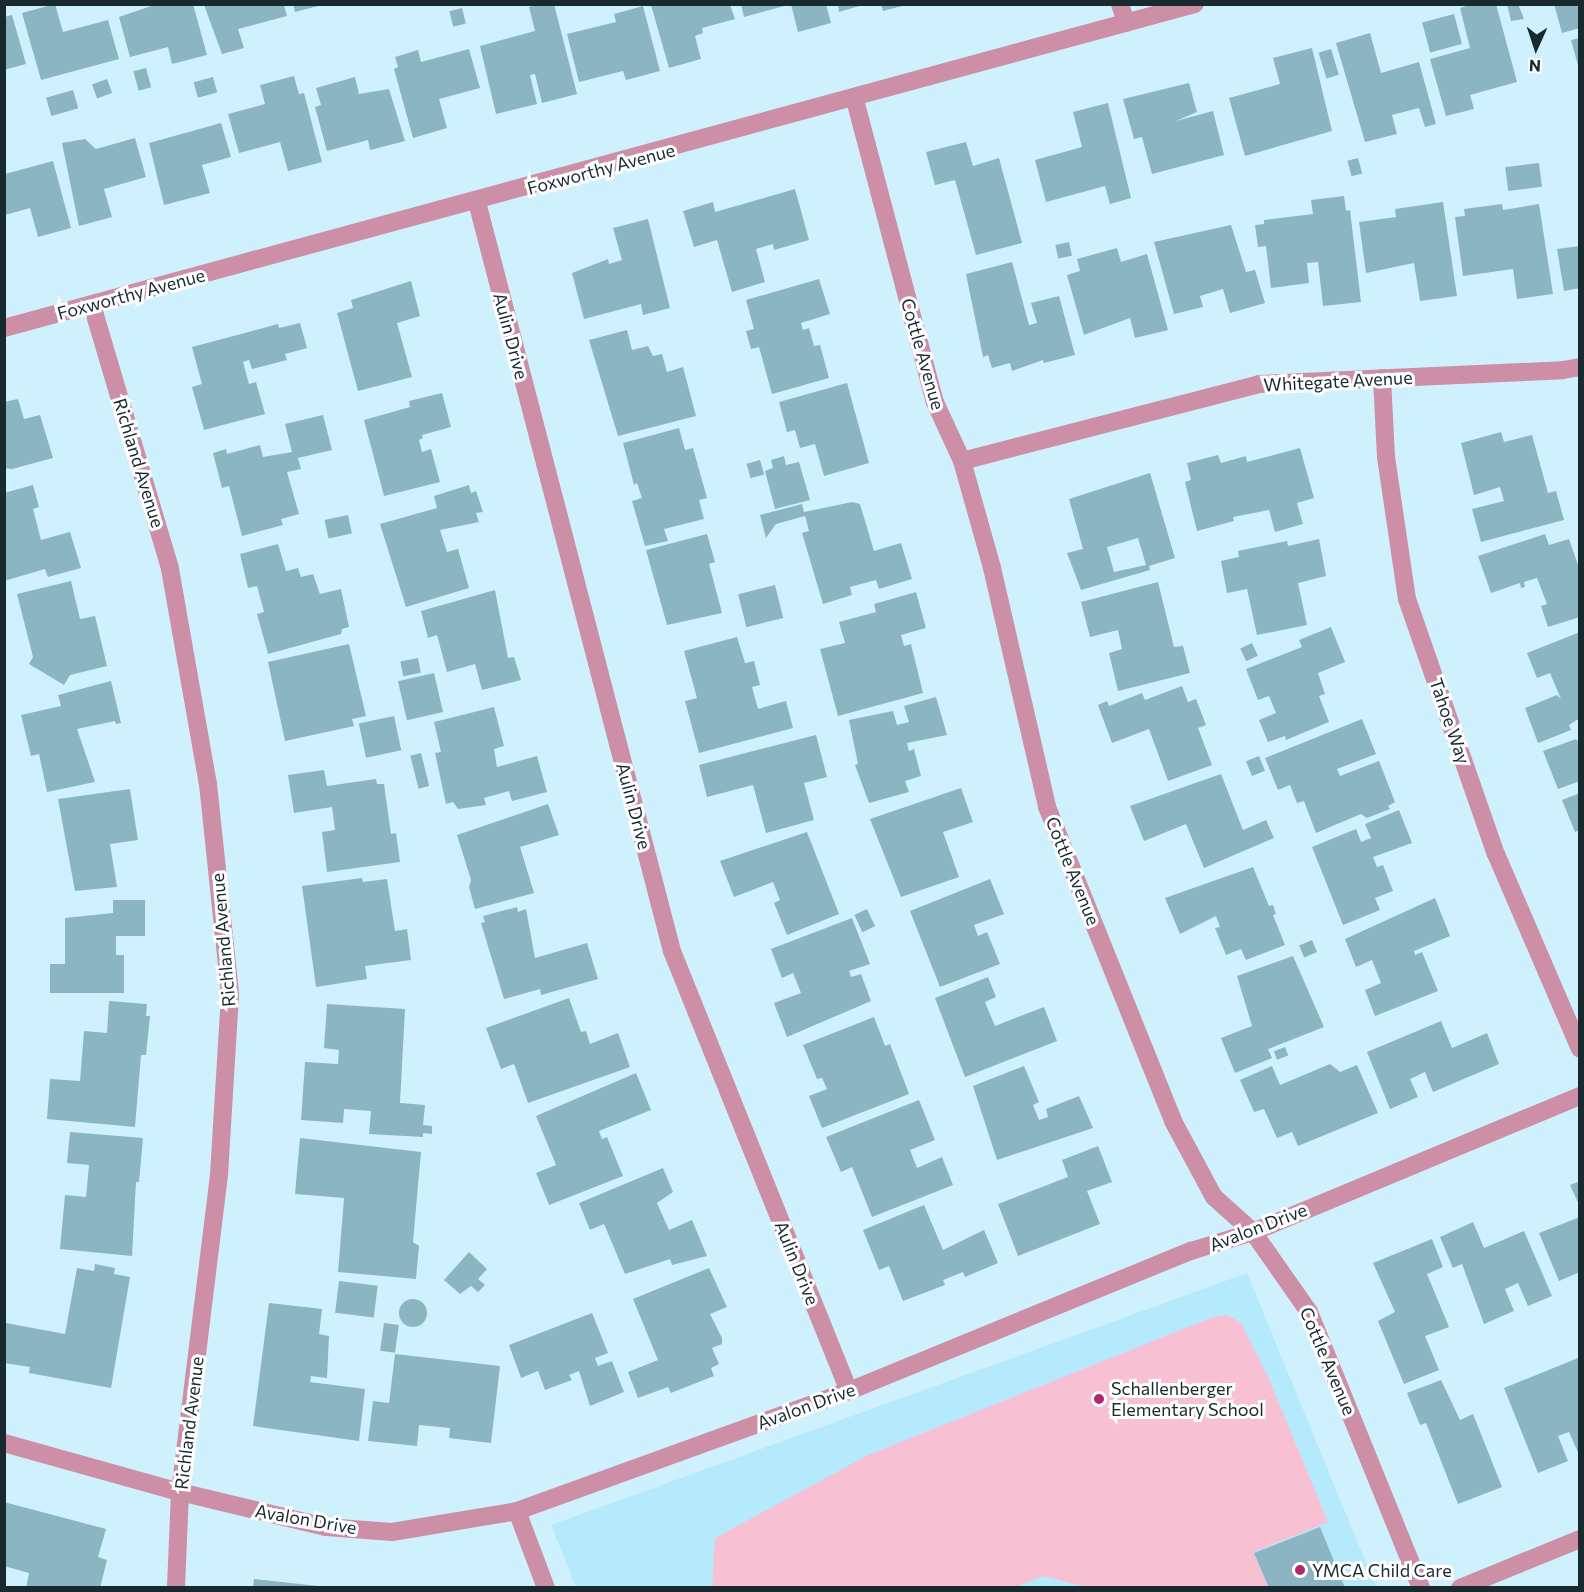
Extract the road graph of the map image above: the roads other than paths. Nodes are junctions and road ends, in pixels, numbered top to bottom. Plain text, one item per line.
1 (1120, 4) edge
2 (1195, 4) edge
3 (1126, 23) junction
4 (855, 100) junction
5 (477, 202) junction
6 (92, 304) junction
7 (4, 328) edge
8 (1580, 366) edge
9 (1382, 378) junction
10 (962, 461) junction
11 (1580, 1049) edge
12 (1580, 1096) edge
13 (1253, 1232) junction
14 (849, 1391) junction
15 (4, 1443) edge
16 (180, 1492) junction
17 (517, 1511) junction
18 (1580, 1539) edge
19 (176, 1587) edge
20 (546, 1587) edge
21 (1421, 1587) edge
22 (1460, 1587) edge

1 - 3 street
2 - 3 street, Foxworthy Avenue
3 - 4 street, Foxworthy Avenue
4 - 5 street, Foxworthy Avenue
4 - 10 street, Cottle Avenue
5 - 6 street, Foxworthy Avenue
5 - 14 street, Aulin Drive
6 - 7 street, Foxworthy Avenue
6 - 16 street, Richland Avenue
8 - 9 street, Whitegate Avenue
9 - 10 street, Whitegate Avenue
9 - 11 street, Tahoe Way
10 - 13 street, Cottle Avenue
12 - 13 street, Avalon Drive
13 - 14 street, Avalon Drive
13 - 21 street, Cottle Avenue
14 - 17 street, Avalon Drive
15 - 16 street, Avalon Drive
16 - 17 street, Avalon Drive
16 - 19 street, Richland Avenue
17 - 20 street
18 - 22 street

